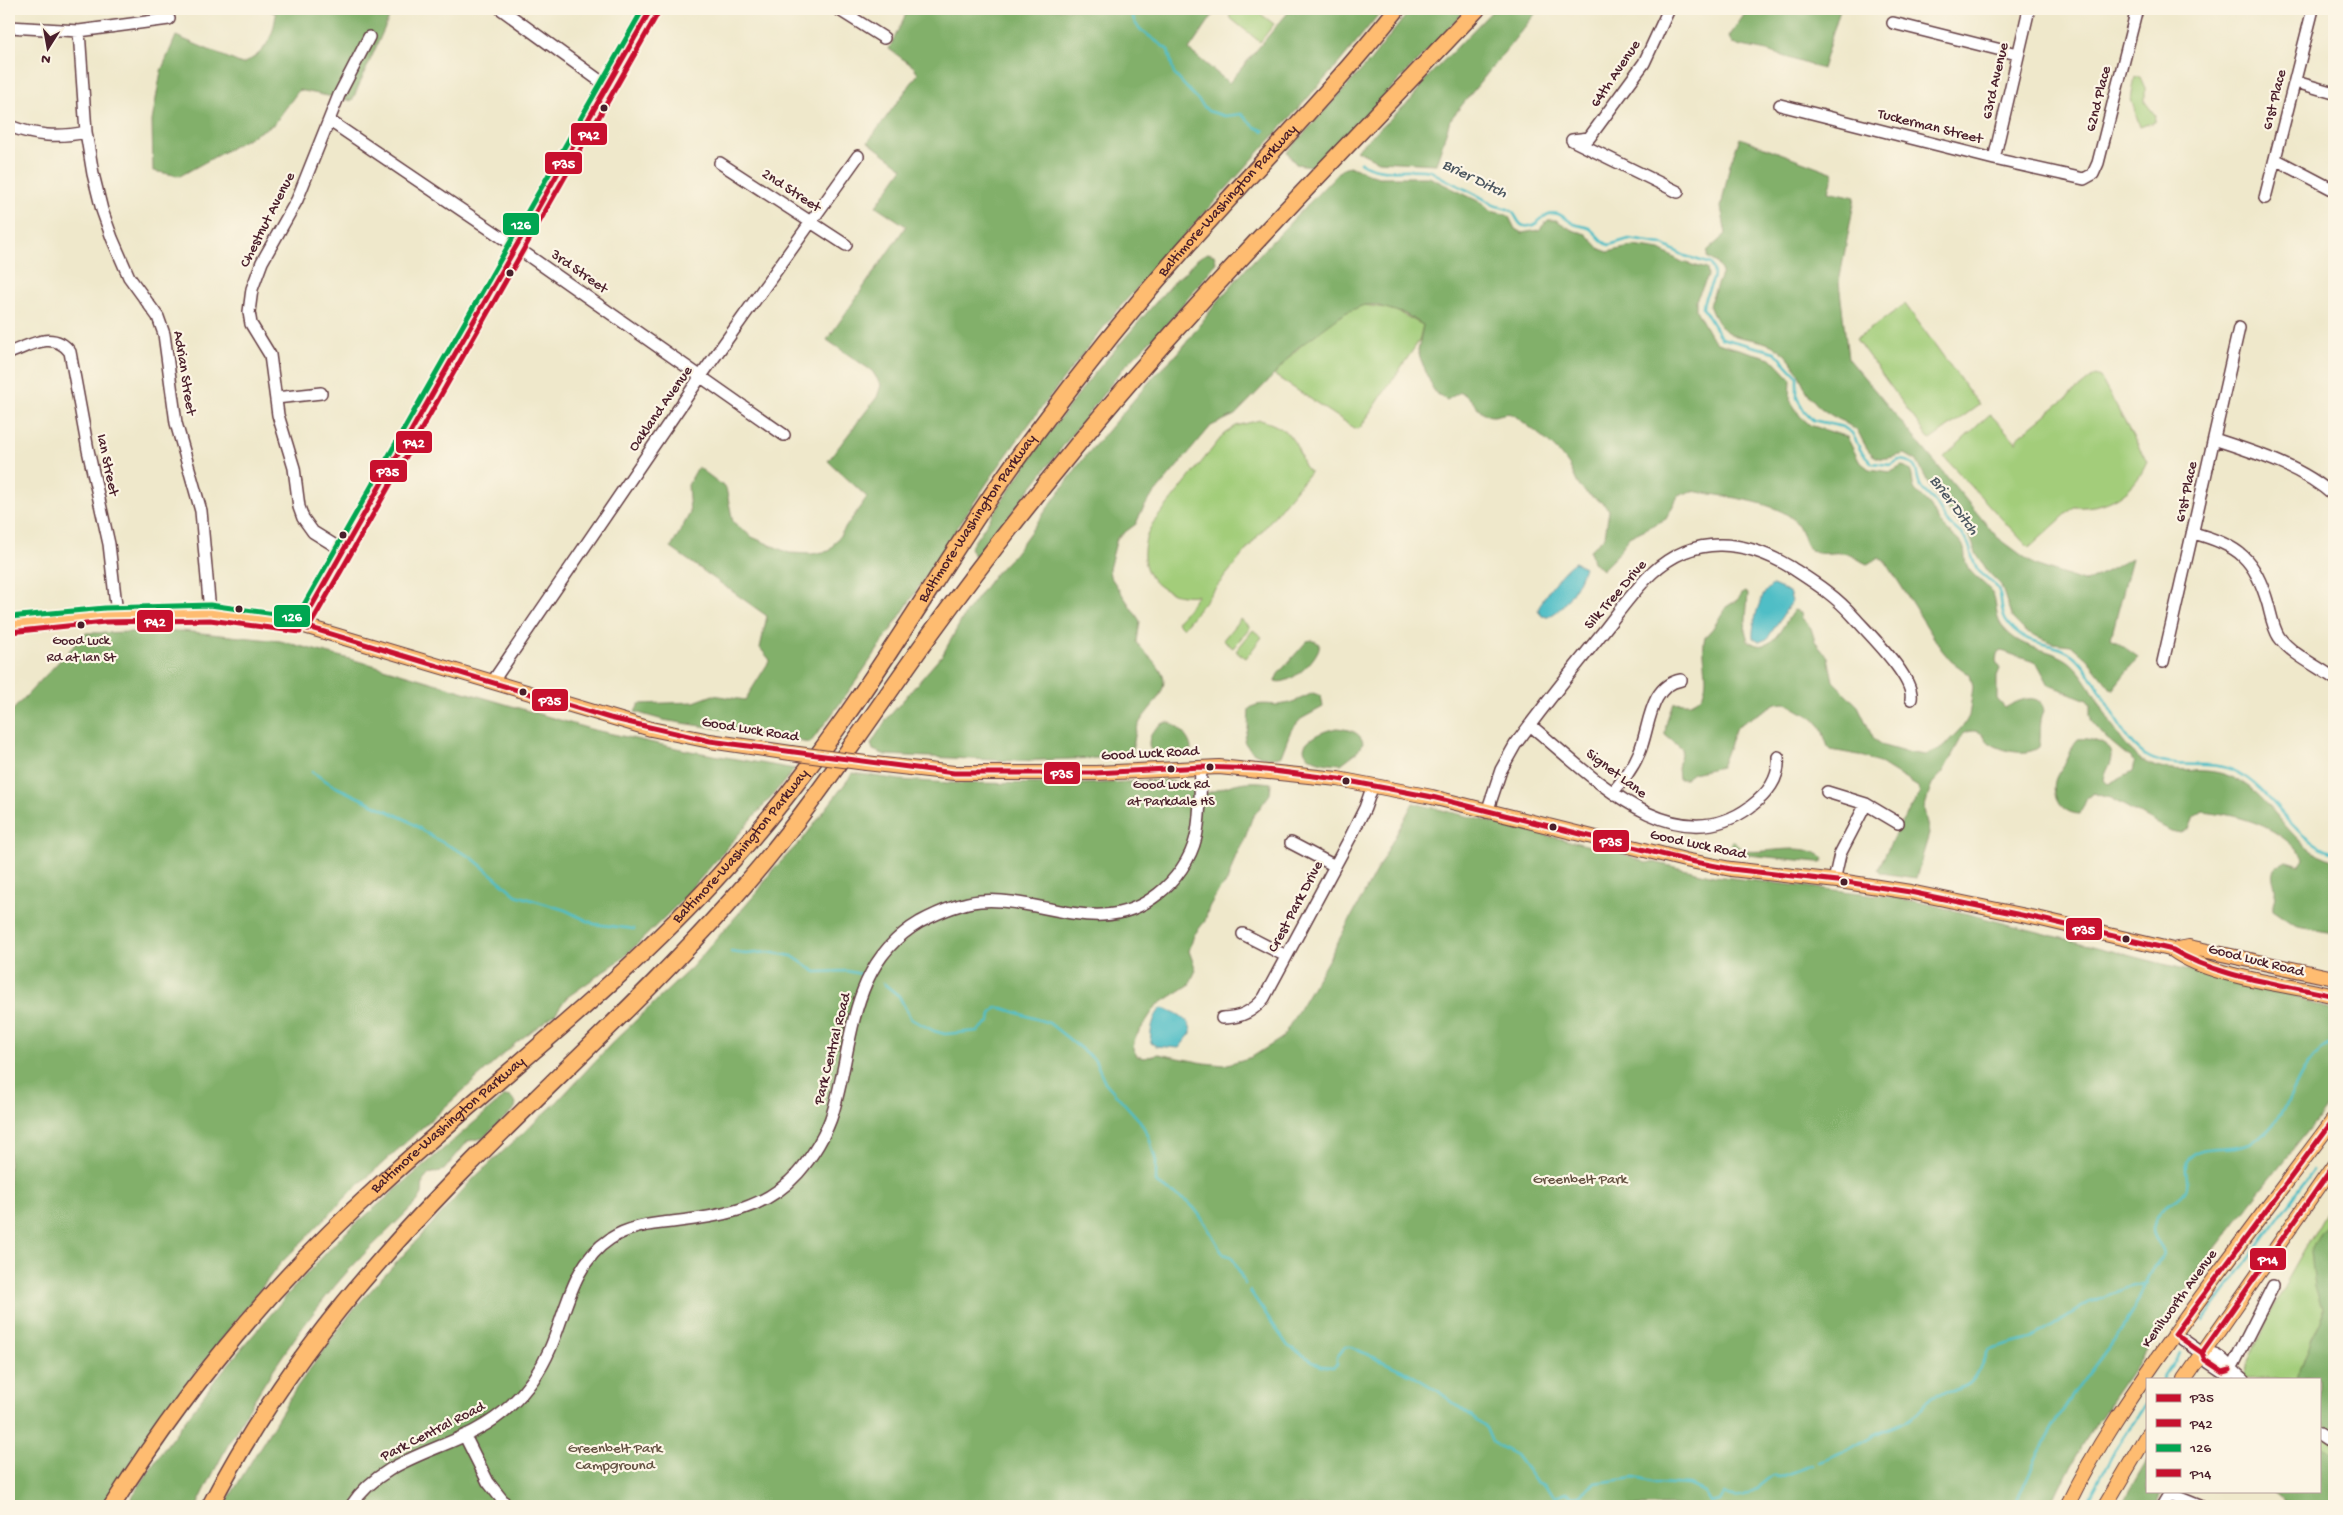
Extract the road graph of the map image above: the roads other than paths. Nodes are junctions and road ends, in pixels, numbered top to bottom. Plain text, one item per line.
1 (501, 9) edge
2 (651, 9) edge
3 (838, 9) edge
4 (1397, 9) edge
5 (1477, 9) edge
6 (1669, 9) edge
7 (2029, 9) edge
8 (2136, 9) edge
9 (2313, 9) edge
10 (169, 19) dead end
11 (1893, 24) dead end
12 (9, 27) edge
13 (80, 32) junction
14 (369, 37) dead end
15 (884, 38) dead end
16 (2018, 54) junction
17 (2296, 82) junction
18 (607, 86) junction
19 (2334, 93) edge
20 (1780, 105) dead end
21 (330, 121) junction
22 (11, 126) edge
23 (86, 132) junction
24 (9, 139) edge
25 (858, 156) dead end
26 (1994, 159) junction
27 (2276, 159) junction
28 (720, 163) dead end
29 (2072, 177) joint
30 (2334, 190) edge
31 (1678, 192) dead end
32 (2265, 198) dead end
33 (811, 222) junction
34 (846, 245) dead end
35 (516, 247) junction
36 (2239, 328) dead end
37 (9, 352) edge
38 (701, 376) junction
39 (321, 393) dead end
40 (276, 398) junction
41 (784, 435) dead end
42 (2214, 440) junction
43 (2334, 496) edge
44 (2193, 533) junction
45 (342, 550) junction
46 (210, 612) junction
47 (117, 614) junction
48 (9, 625) edge
49 (301, 625) junction
50 (2163, 662) dead end
51 (2334, 678) edge
52 (1681, 680) dead end
53 (493, 682) junction
54 (1911, 699) dead end
55 (1530, 725) junction
56 (1778, 757) dead end
57 (1201, 767) junction
58 (1373, 785) junction
59 (1613, 792) junction
60 (1827, 792) dead end
61 (1866, 804) junction
62 (1487, 812) junction
63 (1898, 823) dead end
64 (1291, 843) dead end
65 (1335, 866) junction
66 (1834, 881) junction
67 (1243, 934) dead end
68 (2173, 950) junction
69 (1286, 956) junction
70 (2334, 978) edge
71 (2334, 996) edge
72 (1222, 1018) dead end
73 (2334, 1119) edge
74 (2334, 1165) edge
75 (2273, 1286) dead end
76 (2175, 1334) junction
77 (2202, 1353) junction
78 (2228, 1374) edge
79 (2185, 1378) edge
80 (2240, 1378) edge
81 (2320, 1435) edge
82 (465, 1436) junction
83 (2146, 1437) edge
84 (2334, 1444) edge
85 (2170, 1493) edge
86 (112, 1506) edge
87 (210, 1506) edge
88 (351, 1506) edge
89 (507, 1506) edge
90 (2067, 1506) edge
91 (2105, 1506) edge
92 (2162, 1506) edge
93 (2200, 1506) edge

1 - 18 street
2 - 18 street
3 - 15 street
4 - 86 highway, Baltimore-Washington Parkway
5 - 87 highway, Baltimore-Washington Parkway
6 - 31 street, 64th Avenue
7 - 16 street, 63rd Avenue
8 - 29 street, 62nd Place
9 - 17 street, 61st Place
10 - 13 street
11 - 16 street
12 - 13 street
13 - 23 street, Adrian Street
14 - 21 street, Chestnut Avenue
16 - 26 street, 63rd Avenue
17 - 19 street
17 - 27 street, 61st Place
18 - 35 street
20 - 26 street, Tuckerman Street
21 - 35 street, 3rd Street
21 - 40 street, Chestnut Avenue
22 - 23 street
22 - 24 street
23 - 46 street, Adrian Street
25 - 33 street, Oakland Avenue
26 - 29 street, Tuckerman Street
27 - 30 street
27 - 32 street, 61st Place
28 - 33 street, 2nd Street
33 - 34 street, 2nd Street
33 - 38 street, Oakland Avenue
35 - 38 street, 3rd Street
35 - 45 street
36 - 42 street, 61st Place
37 - 47 street, Ian Street
38 - 41 street, 3rd Street
38 - 53 street, Oakland Avenue
39 - 40 street
40 - 45 street, Chestnut Avenue
42 - 43 street
42 - 44 street, 61st Place
44 - 50 street, 61st Place
44 - 51 street
45 - 49 street
46 - 47 main road, Good Luck Road
46 - 49 main road, Good Luck Road
47 - 48 main road, Good Luck Road
49 - 53 main road, Good Luck Road
52 - 59 street
53 - 57 main road, Good Luck Road, bridge
54 - 55 street, Silk Tree Drive
55 - 59 street, Signet Lane
55 - 62 street, Silk Tree Drive
56 - 59 street, Signet Lane
57 - 58 main road, Good Luck Road
57 - 82 street, Park Central Road
58 - 62 main road, Good Luck Road
58 - 65 street, Crest Park Drive
60 - 61 street
61 - 63 street
61 - 66 street
62 - 66 main road, Good Luck Road
64 - 65 street
65 - 69 street, Crest Park Drive
66 - 68 main road, Good Luck Road
67 - 69 street
68 - 70 main road, Good Luck Road
68 - 71 main road, Good Luck Road
69 - 72 street, Crest Park Drive
73 - 76 main road, Kenilworth Avenue
74 - 77 main road
75 - 78 street
76 - 77 street
76 - 90 main road, Kenilworth Avenue
77 - 78 street
77 - 79 main road
78 - 80 street
81 - 84 street
82 - 88 street, Park Central Road
82 - 89 street
83 - 91 main road
85 - 92 street
85 - 93 street

